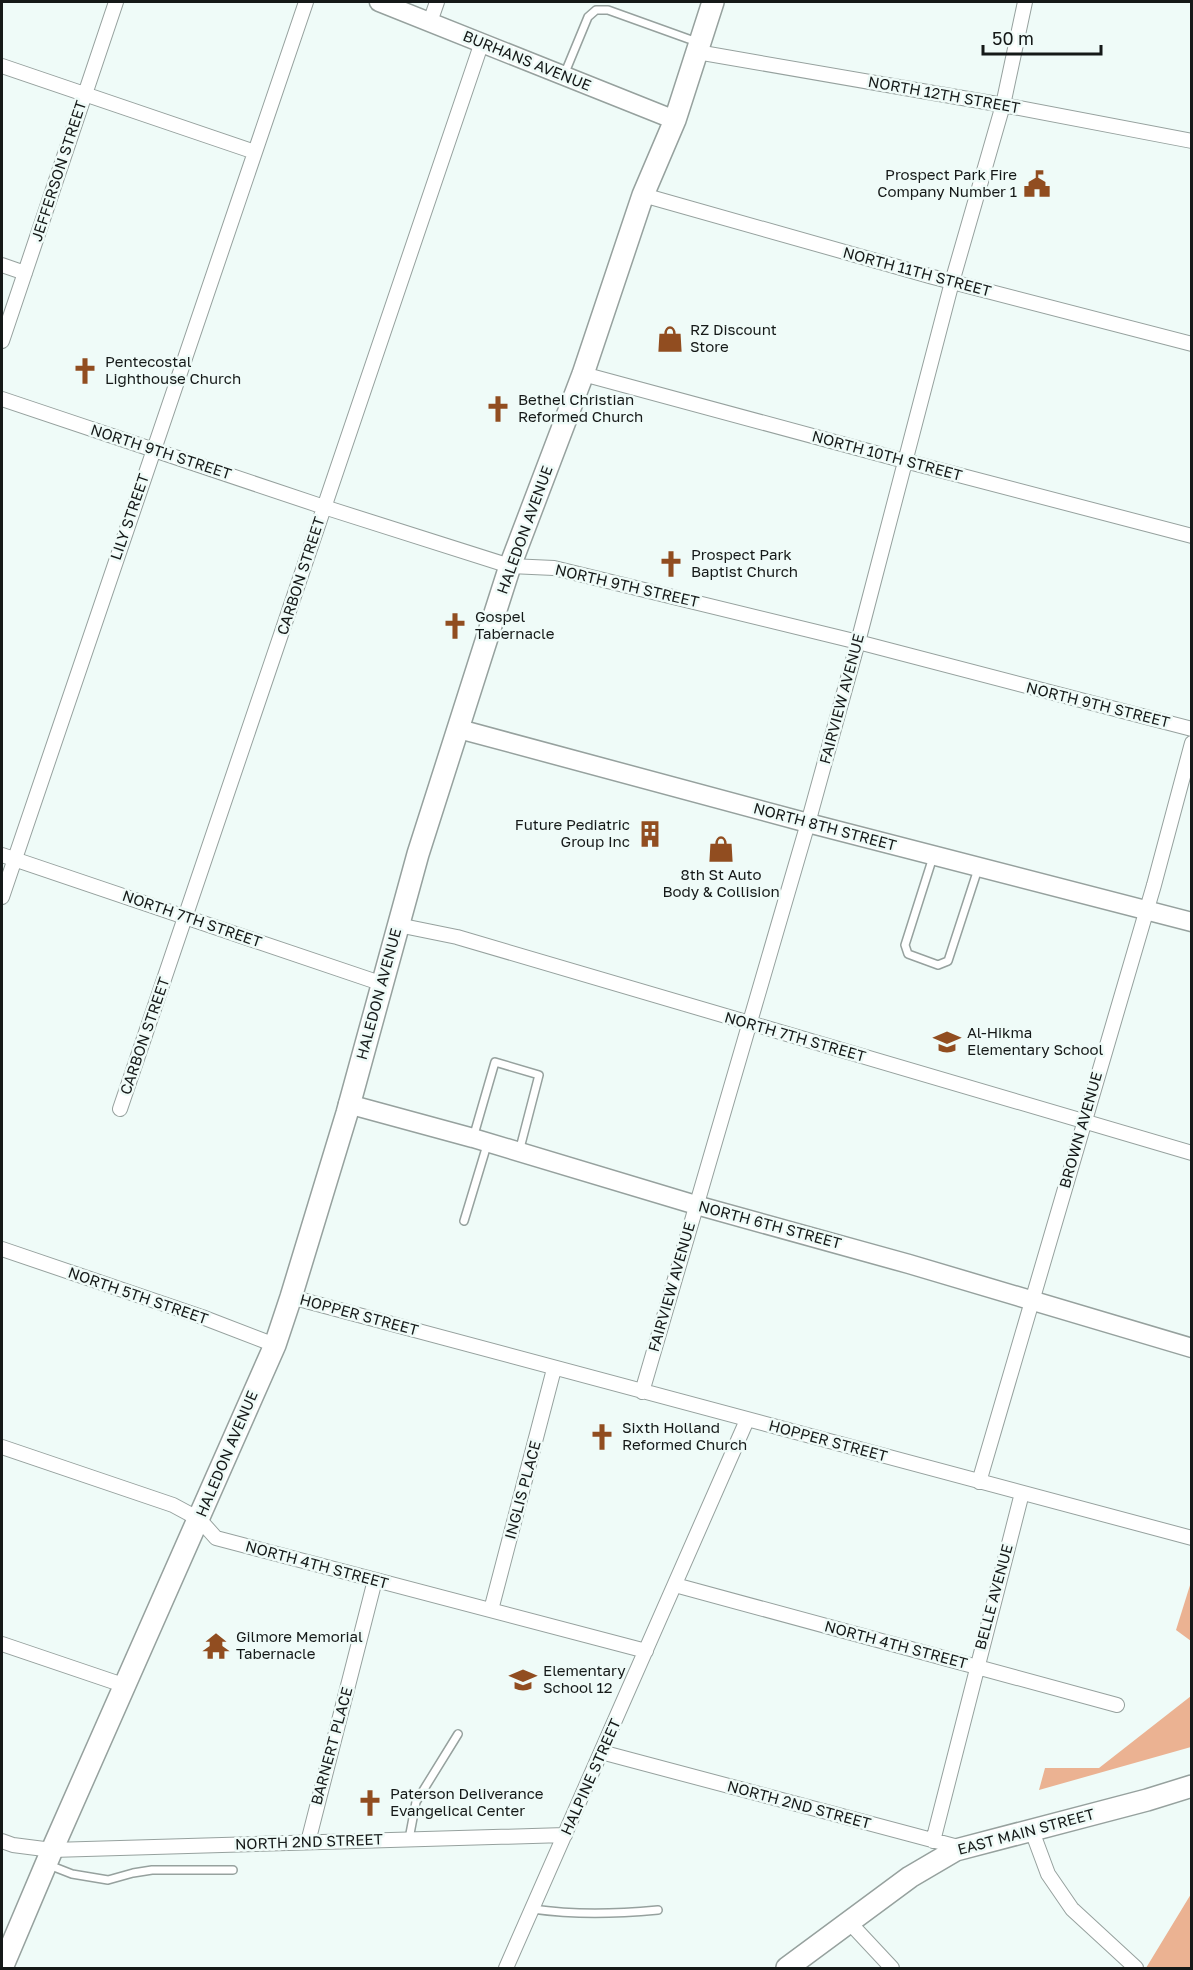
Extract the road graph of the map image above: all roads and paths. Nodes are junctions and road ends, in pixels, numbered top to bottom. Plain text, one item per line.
1 (116, 2) edge
2 (306, 2) edge
3 (379, 2) edge
4 (437, 2) edge
5 (713, 2) edge
6 (1026, 2) edge
7 (430, 22) junction
8 (482, 42) junction
9 (698, 47) junction
10 (2, 66) edge
11 (564, 75) junction
12 (85, 94) junction
13 (1003, 105) junction
14 (675, 120) junction
15 (1191, 141) edge
16 (255, 152) junction
17 (643, 195) junction
18 (2, 266) edge
19 (25, 273) junction
20 (952, 282) junction
21 (2, 341) edge
22 (1191, 344) edge
23 (583, 374) junction
24 (2, 399) edge
25 (153, 450) junction
26 (905, 461) junction
27 (324, 507) junction
28 (1191, 536) edge
29 (510, 566) junction
30 (858, 642) junction
31 (459, 729) junction
32 (1191, 729) edge
33 (1191, 743) edge
34 (808, 823) junction
35 (933, 855) junction
36 (8, 857) edge
37 (979, 866) junction
38 (2, 897) edge
39 (1146, 911) junction
40 (185, 917) junction
41 (1191, 922) edge
42 (398, 925) junction
43 (383, 984) junction
44 (749, 1024) junction
45 (348, 1104) junction
46 (120, 1109) dead end
47 (1084, 1121) junction
48 (480, 1140) junction
49 (519, 1152) junction
50 (1191, 1153) edge
51 (696, 1205) junction
52 (464, 1221) dead end
53 (2, 1250) edge
54 (291, 1297) junction
55 (1032, 1301) junction
56 (275, 1345) junction
57 (1191, 1348) edge
58 (554, 1369) junction
59 (642, 1392) junction
60 (747, 1420) junction
61 (2, 1448) edge
62 (979, 1482) junction
63 (1022, 1493) junction
64 (200, 1519) junction
65 (1191, 1538) edge
66 (375, 1580) junction
67 (675, 1585) junction
68 (491, 1610) junction
69 (2, 1644) edge
70 (646, 1651) junction
71 (976, 1667) junction
72 (126, 1686) junction
73 (1117, 1705) dead end
74 (458, 1734) dead end
75 (601, 1752) junction
76 (1191, 1786) edge
77 (1032, 1831) junction
78 (565, 1834) junction
79 (409, 1839) junction
80 (933, 1840) junction
81 (308, 1842) junction
82 (5, 1844) edge
83 (963, 1849) junction
84 (49, 1857) junction
85 (233, 1870) dead end
86 (532, 1909) junction
87 (658, 1911) dead end
88 (849, 1922) junction
89 (2, 1968) edge
90 (506, 1968) edge
91 (787, 1968) edge
92 (892, 1968) edge
93 (1136, 1968) edge

1 - 12 street, JEFFERSON STREET
2 - 16 street, LILY STREET
3 - 7 street, BURHANS AVENUE
4 - 7 street
5 - 9 main road, HALEDON AVENUE
6 - 13 street, FAIRVIEW AVENUE
7 - 8 street, BURHANS AVENUE
8 - 11 street, BURHANS AVENUE
8 - 27 street, CARBON STREET
9 - 11 lane
9 - 13 street, NORTH 12TH STREET
9 - 14 main road, HALEDON AVENUE
10 - 12 street
11 - 14 street, BURHANS AVENUE
12 - 16 street
12 - 19 street, JEFFERSON STREET
13 - 15 street, NORTH 12TH STREET
13 - 20 street, FAIRVIEW AVENUE
14 - 17 main road, HALEDON AVENUE
16 - 25 street, LILY STREET
17 - 20 street, NORTH 11TH STREET
17 - 23 main road, HALEDON AVENUE
18 - 19 street
19 - 21 street, JEFFERSON STREET
20 - 22 street, NORTH 11TH STREET
20 - 26 street, FAIRVIEW AVENUE
23 - 26 street, NORTH 10TH STREET
23 - 29 main road, HALEDON AVENUE
24 - 25 street, NORTH 9TH STREET
25 - 27 street, NORTH 9TH STREET
25 - 36 street, LILY STREET
26 - 28 street, NORTH 10TH STREET
26 - 30 street, FAIRVIEW AVENUE
27 - 29 street, NORTH 9TH STREET
27 - 40 street, CARBON STREET
29 - 30 street, NORTH 9TH STREET
29 - 31 main road, HALEDON AVENUE
30 - 32 street, NORTH 9TH STREET
30 - 34 street, FAIRVIEW AVENUE
31 - 34 street, NORTH 8TH STREET
31 - 42 main road, HALEDON AVENUE
33 - 39 street, BROWN AVENUE
34 - 35 street, NORTH 8TH STREET
34 - 44 street, FAIRVIEW AVENUE
35 - 37 street, NORTH 8TH STREET
35 - 37 lane
36 - 38 street, LILY STREET
36 - 40 street, NORTH 7TH STREET
37 - 39 street, NORTH 8TH STREET
39 - 41 street, NORTH 8TH STREET
39 - 47 street, BROWN AVENUE
40 - 43 street, NORTH 7TH STREET
40 - 46 street, CARBON STREET
42 - 43 main road, HALEDON AVENUE
42 - 44 street, NORTH 7TH STREET
43 - 45 main road, HALEDON AVENUE
44 - 47 street, NORTH 7TH STREET
44 - 51 street, FAIRVIEW AVENUE
45 - 48 street, NORTH 6TH STREET
45 - 54 main road, HALEDON AVENUE
47 - 50 street, NORTH 7TH STREET
47 - 55 street, BROWN AVENUE
48 - 49 street, NORTH 6TH STREET
48 - 49 lane
48 - 52 lane
49 - 51 street, NORTH 6TH STREET
51 - 55 street, NORTH 6TH STREET
51 - 59 street, FAIRVIEW AVENUE
53 - 56 street, NORTH 5TH STREET
54 - 56 main road, HALEDON AVENUE
54 - 58 street, HOPPER STREET
55 - 57 street, NORTH 6TH STREET
55 - 62 street, BROWN AVENUE
56 - 64 main road, HALEDON AVENUE
58 - 59 street, HOPPER STREET
58 - 68 street, INGLIS PLACE
59 - 60 street, HOPPER STREET
60 - 62 street, HOPPER STREET
60 - 67 street, HALPINE STREET
61 - 64 street, NORTH 4TH STREET
62 - 63 street, HOPPER STREET
63 - 65 street, HOPPER STREET
63 - 71 street, BELLE AVENUE
64 - 66 street, NORTH 4TH STREET
64 - 72 main road, HALEDON AVENUE
66 - 68 street, NORTH 4TH STREET
66 - 81 street, BARNERT PLACE
67 - 70 street, HALPINE STREET
67 - 71 street, NORTH 4TH STREET
68 - 70 street, NORTH 4TH STREET
69 - 72 street
70 - 75 street, HALPINE STREET
71 - 73 street, NORTH 4TH STREET
71 - 80 street, BELLE AVENUE
72 - 84 main road, HALEDON AVENUE
74 - 79 lane
75 - 78 street, HALPINE STREET
75 - 80 street, NORTH 2ND STREET
76 - 77 main road, EAST MAIN STREET
77 - 83 main road, EAST MAIN STREET
77 - 93 street
78 - 79 street, NORTH 2ND STREET
78 - 86 street, HALPINE STREET
79 - 81 street, NORTH 2ND STREET
80 - 83 street, NORTH 2ND STREET
81 - 84 street, NORTH 2ND STREET
82 - 84 street, NORTH 2ND STREET
83 - 88 main road, EAST MAIN STREET
84 - 85 lane
84 - 89 main road, HALEDON AVENUE
86 - 87 lane
86 - 90 street, HALPINE STREET
88 - 91 main road, EAST MAIN STREET
88 - 92 street

